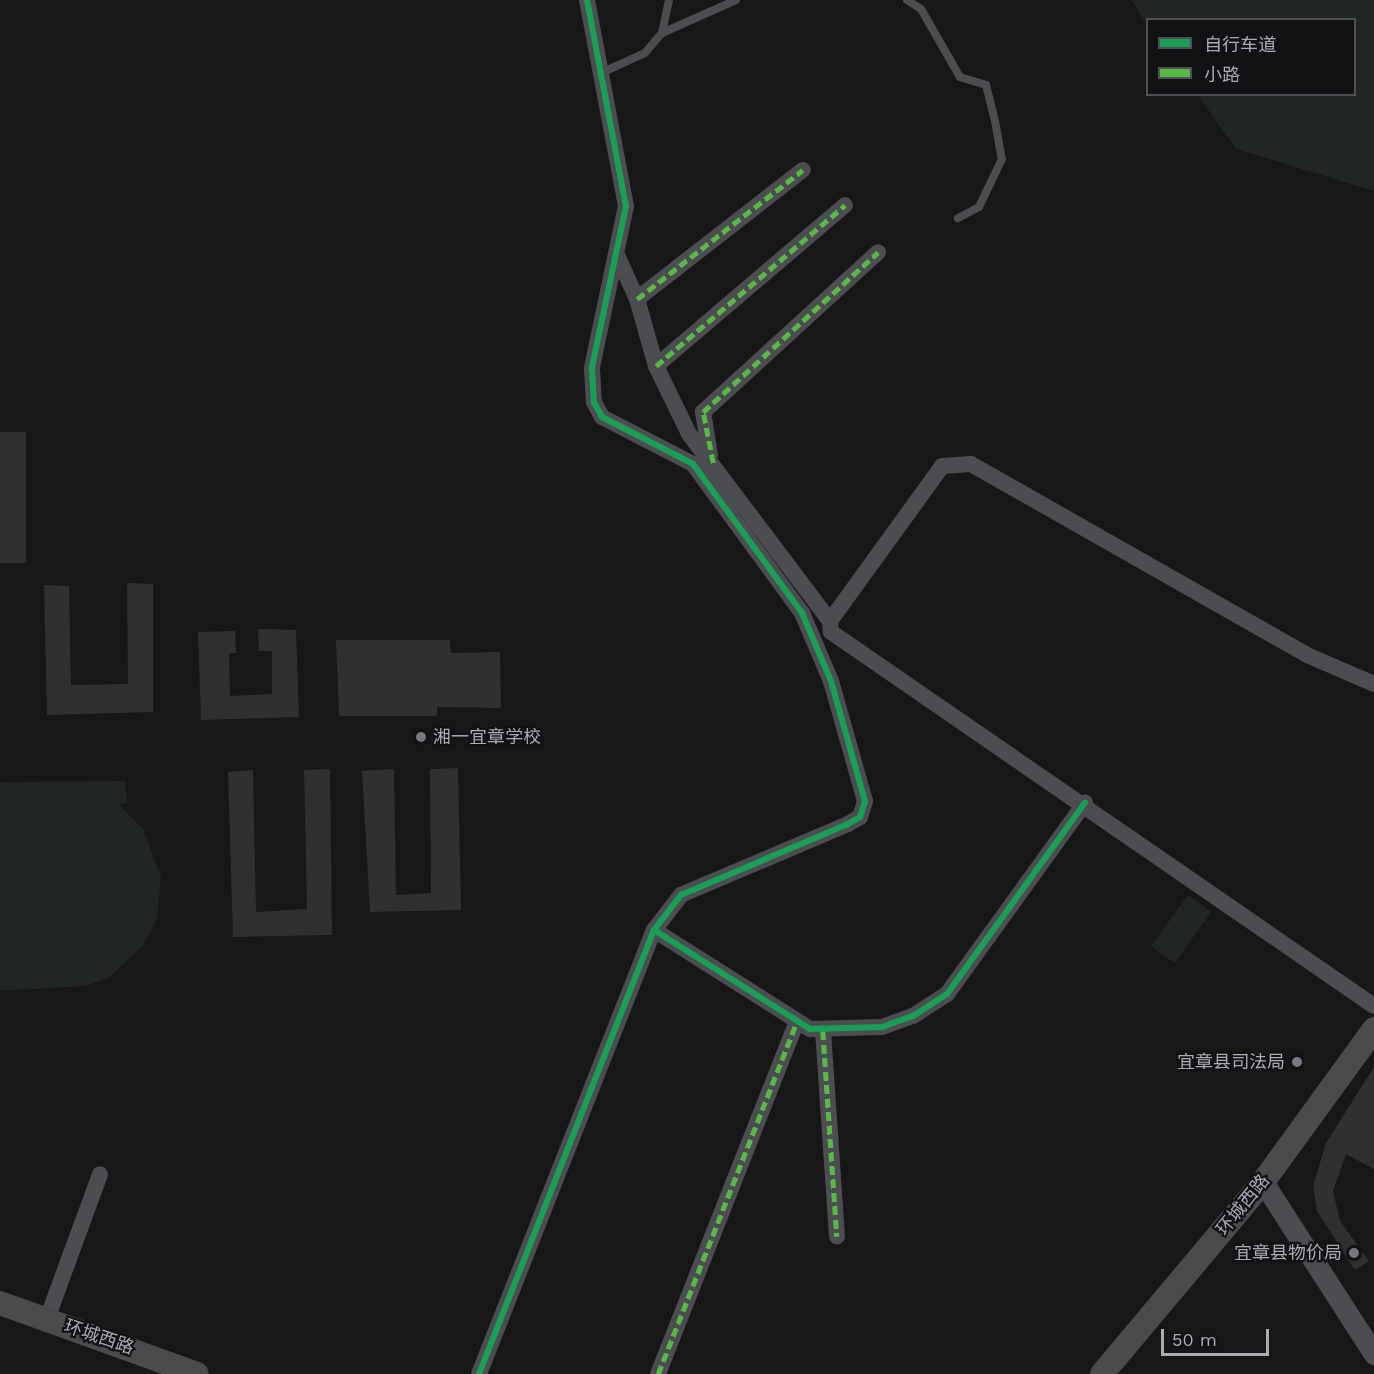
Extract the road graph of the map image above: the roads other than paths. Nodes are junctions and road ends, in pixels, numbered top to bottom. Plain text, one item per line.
1 (587, 0) edge
2 (669, 0) edge
3 (736, 0) edge
4 (907, 0) edge
5 (662, 33) junction
6 (601, 73) junction
7 (803, 170) dead end
8 (845, 205) dead end
9 (958, 218) dead end
10 (878, 252) dead end
11 (617, 255) junction
12 (638, 299) junction
13 (657, 366) junction
14 (713, 463) junction
15 (830, 621) junction
16 (1374, 684) edge
17 (1085, 802) junction
18 (654, 930) junction
19 (1374, 1006) edge
20 (797, 1021) junction
21 (1374, 1029) edge
22 (823, 1031) junction
23 (100, 1174) dead end
24 (1263, 1182) junction
25 (837, 1237) dead end
26 (0, 1304) edge
27 (47, 1319) junction
28 (125, 1345) junction
29 (1374, 1354) edge
30 (160, 1374) edge
31 (197, 1374) edge
32 (479, 1374) edge
33 (658, 1374) edge
34 (1102, 1374) edge

1 - 6 street
2 - 5 lane
3 - 5 lane
4 - 9 lane
5 - 6 lane
6 - 11 street
7 - 12 street
8 - 13 street
10 - 14 street
11 - 12 street
11 - 18 street
12 - 13 street
13 - 14 street
14 - 15 street
15 - 16 street
15 - 17 street
17 - 19 street
17 - 22 street
18 - 20 street
18 - 32 street
20 - 22 street
20 - 33 street
21 - 24 main road, 环城西路
22 - 25 street
23 - 27 street
24 - 29 street
24 - 34 main road, 环城西路
26 - 27 main road, 环城西路
27 - 28 main road, 环城西路
28 - 30 main road
28 - 31 main road, 环城西路

